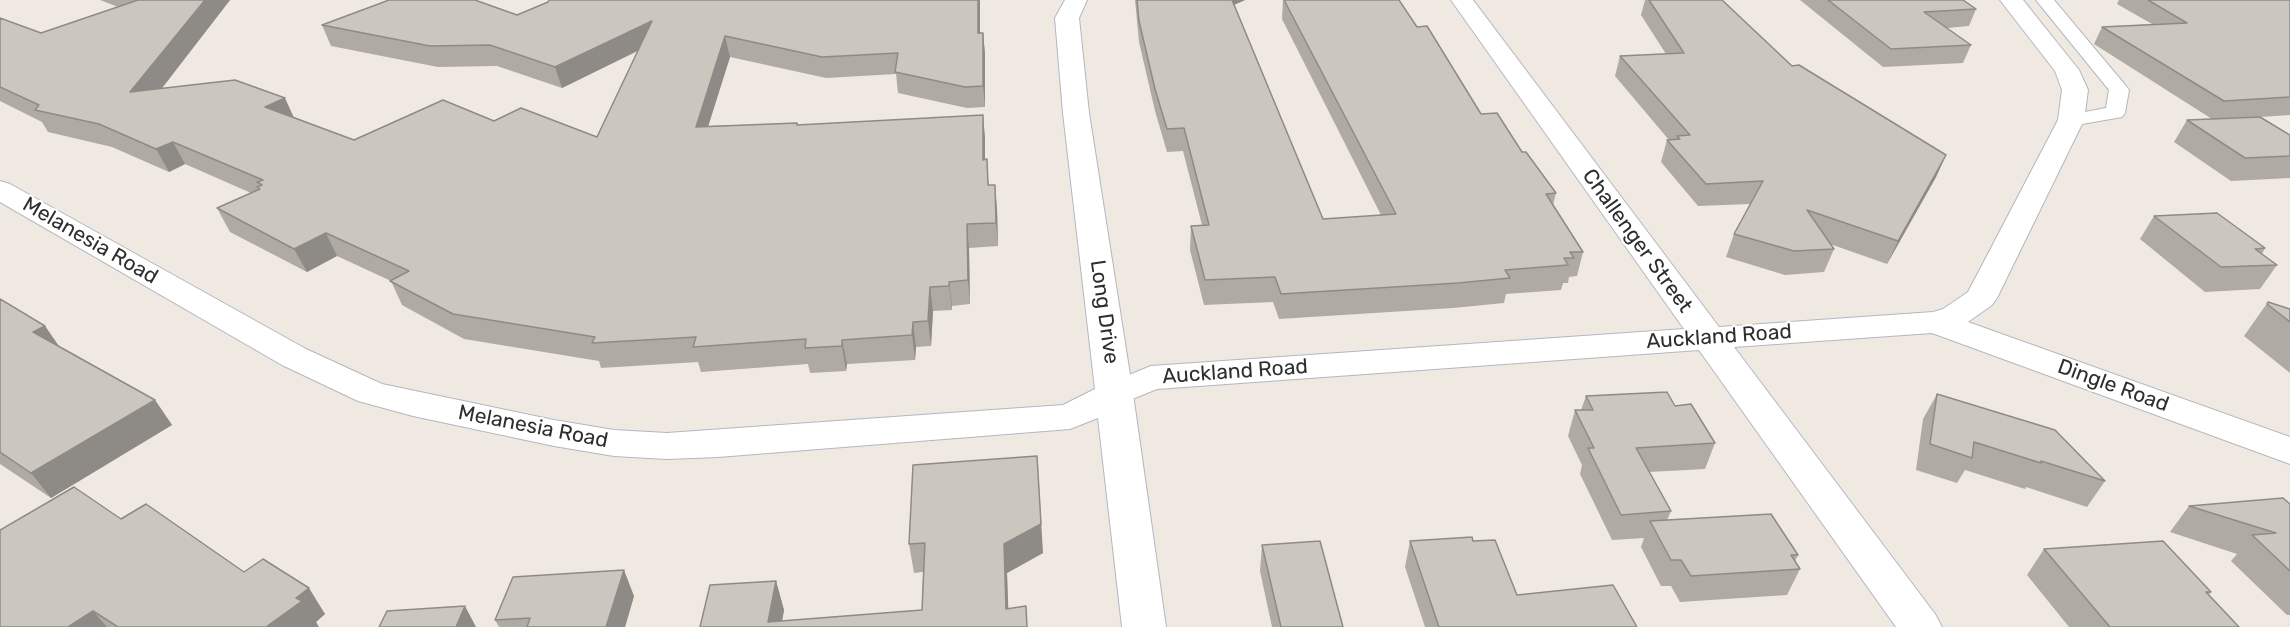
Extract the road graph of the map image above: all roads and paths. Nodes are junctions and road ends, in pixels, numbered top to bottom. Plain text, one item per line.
1 (1076, 0) edge
2 (1462, 0) edge
3 (2012, 0) edge
4 (2045, 0) edge
5 (2071, 120) junction
6 (0, 190) edge
7 (1935, 322) junction
8 (1708, 338) junction
9 (1115, 394) junction
10 (2290, 450) edge
11 (1144, 627) edge
12 (1920, 627) edge

1 - 9 street, Long Drive
2 - 8 street, Challenger Street
3 - 5 street, Auckland Road
4 - 5 lane
5 - 7 street, Auckland Road
6 - 9 street, Melanesia Road
7 - 8 street, Auckland Road
7 - 10 street, Dingle Road
8 - 9 street, Auckland Road
8 - 12 street, Challenger Street
9 - 11 street, Long Drive

